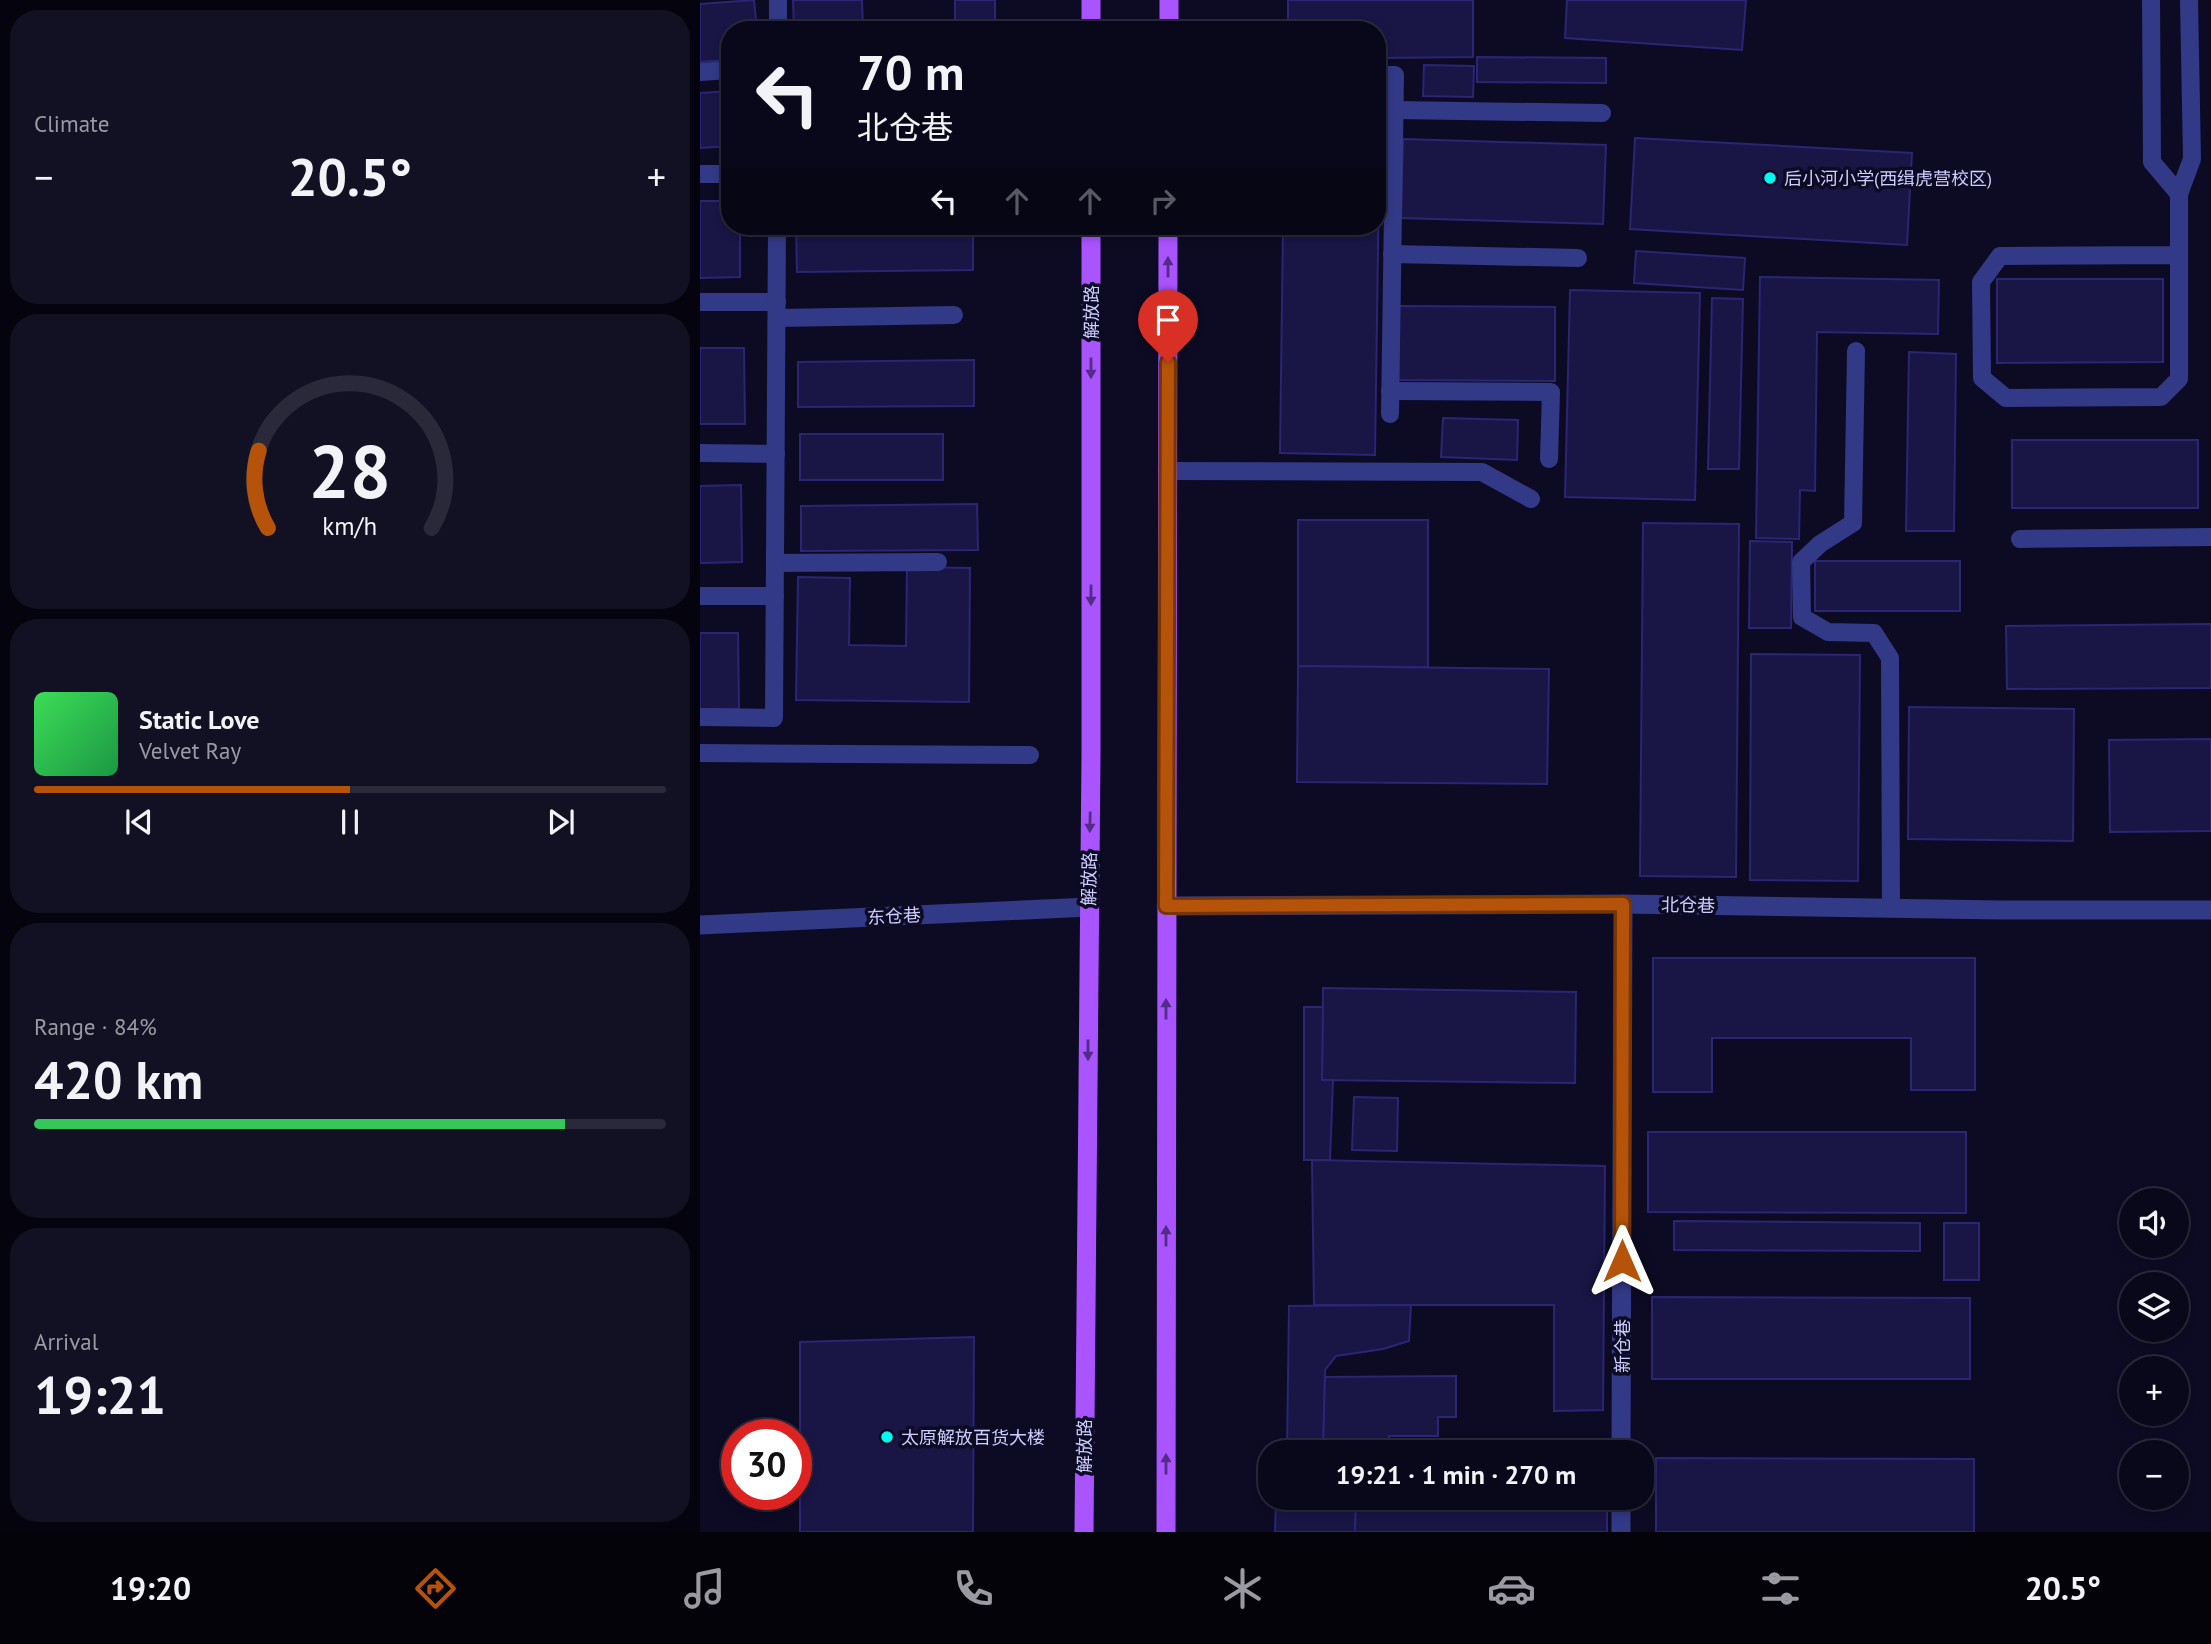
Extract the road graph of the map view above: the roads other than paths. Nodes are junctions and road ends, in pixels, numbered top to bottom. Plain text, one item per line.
1 (778, 0) edge
2 (1091, 0) edge
3 (1169, 0) edge
4 (2151, 0) edge
5 (2189, 0) edge
6 (778, 21) edge
7 (1091, 21) edge
8 (1169, 21) edge
9 (721, 71) edge
10 (700, 72) edge
11 (1386, 75) edge
12 (1395, 110) junction
13 (1602, 113) dead end
14 (700, 174) edge
15 (721, 174) edge
16 (2179, 194) junction
17 (777, 235) edge
18 (1091, 235) edge
19 (1168, 235) edge
20 (1392, 254) junction
21 (2179, 255) junction
22 (1578, 258) dead end
23 (700, 302) edge
24 (777, 310) junction
25 (954, 315) dead end
26 (1856, 351) dead end
27 (1390, 391) junction
28 (1390, 414) dead end
29 (700, 453) edge
30 (776, 454) junction
31 (1549, 459) dead end
32 (1167, 471) junction
33 (1531, 499) dead end
34 (2211, 537) edge
35 (2020, 539) dead end
36 (938, 562) dead end
37 (775, 563) junction
38 (700, 596) edge
39 (775, 596) junction
40 (700, 718) edge
41 (700, 753) edge
42 (1030, 755) dead end
43 (1623, 904) junction
44 (1166, 906) junction
45 (1089, 907) junction
46 (1891, 908) junction
47 (2211, 910) edge
48 (700, 925) edge
49 (1621, 1440) edge
50 (1621, 1510) edge
51 (1084, 1532) edge
52 (1166, 1532) edge
53 (1621, 1532) edge

1 - 6 lane
2 - 7 main road
3 - 8 main road
4 - 16 lane
5 - 16 lane
9 - 10 lane
11 - 12 lane
12 - 13 lane
12 - 20 lane
14 - 15 lane
16 - 21 lane
17 - 24 lane
18 -> 45 main road, 解放路
32 -> 19 main road
20 - 22 lane
20 - 27 lane
21 - 21 lane
23 - 24 lane
24 - 25 lane
24 - 30 lane
26 - 46 lane
27 - 28 lane
27 - 31 lane
29 - 30 lane
30 - 37 lane
32 - 33 lane
32 - 44 main road
34 - 35 lane
36 - 37 lane
37 - 39 lane
38 - 39 lane
39 - 40 lane
41 - 42 lane
43 - 44 street, 北仓巷
43 - 46 street, 北仓巷
43 - 49 street, 新仓巷
52 -> 44 main road
45 - 48 street, 东仓巷
45 -> 51 main road, 解放路
46 - 47 street, 北仓巷
50 - 53 street

